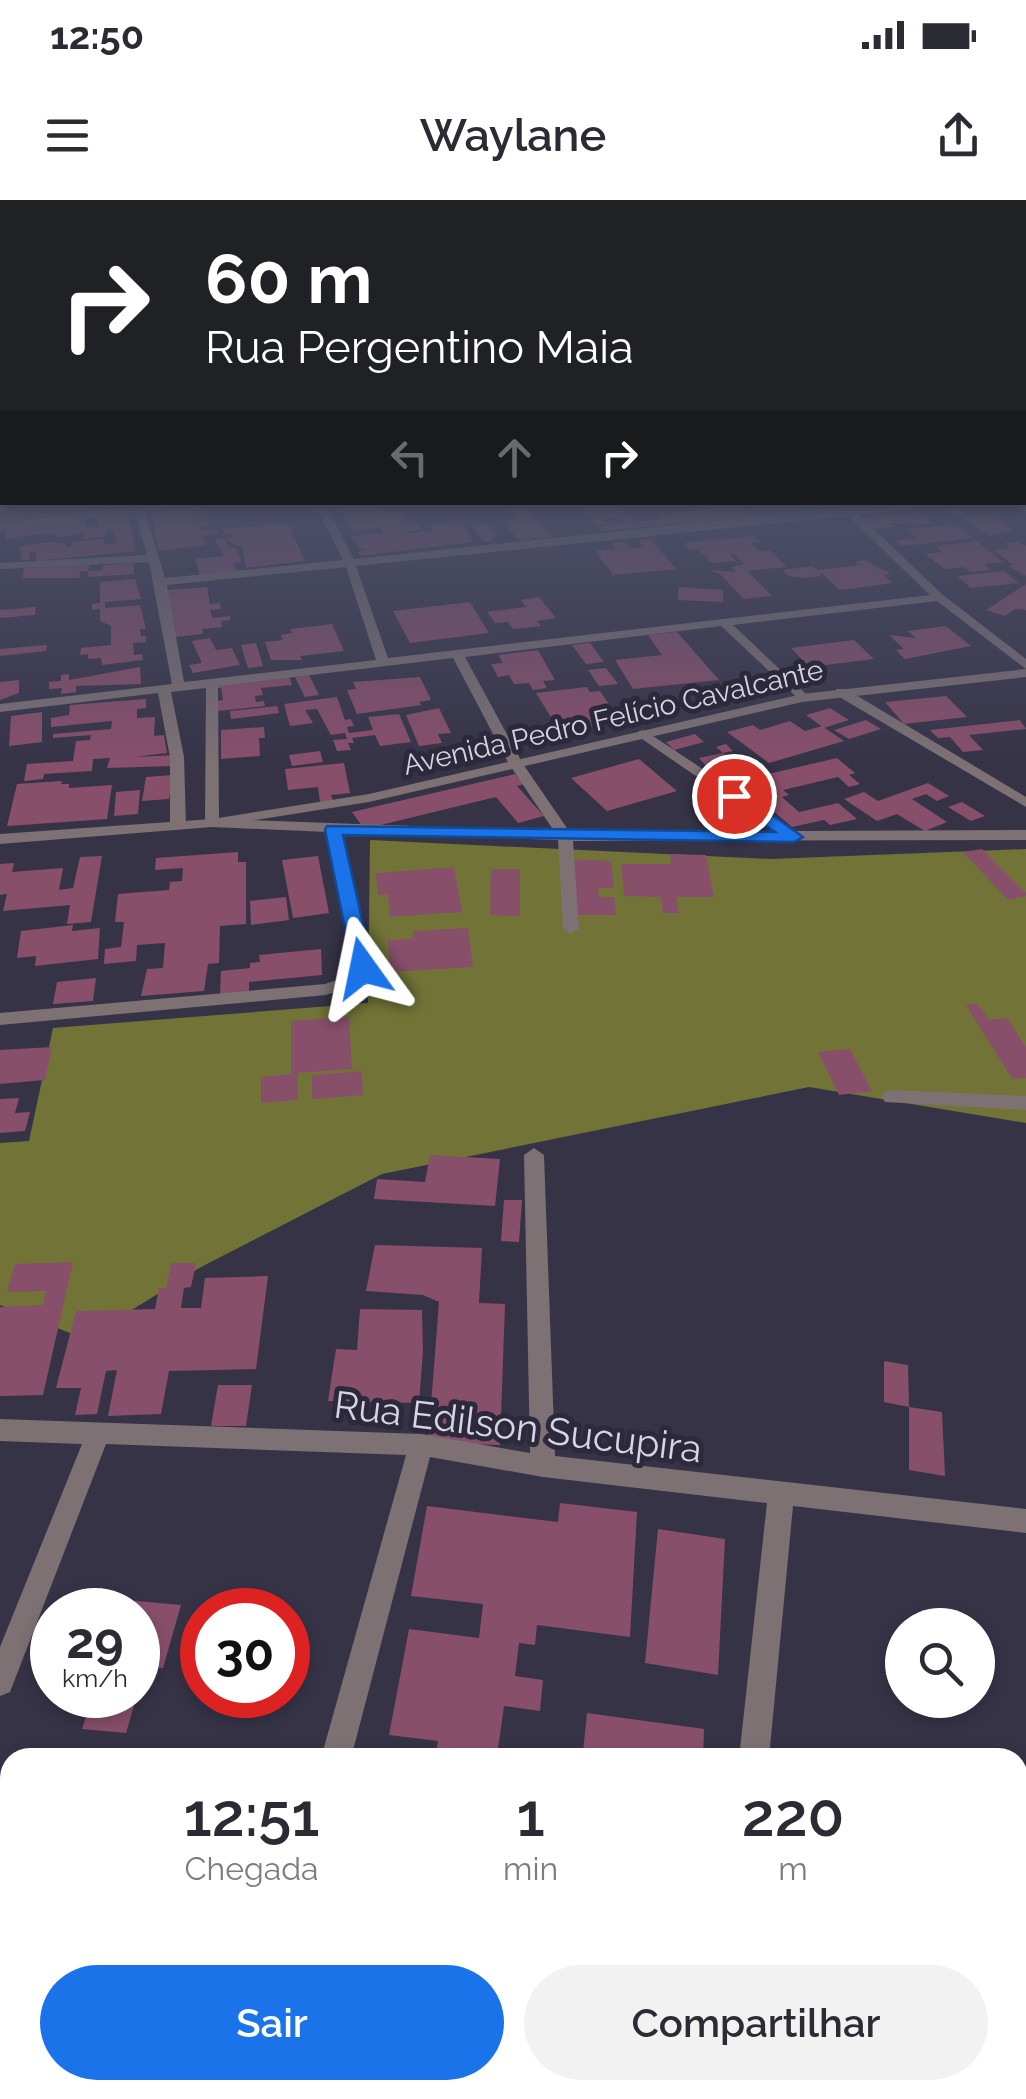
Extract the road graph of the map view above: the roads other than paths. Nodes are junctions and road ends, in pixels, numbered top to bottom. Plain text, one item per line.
1 (162, 589) edge
2 (358, 589) edge
3 (930, 589) edge
4 (939, 597) junction
5 (723, 622) junction
6 (457, 654) junction
7 (383, 663) junction
8 (1026, 669) edge
9 (212, 681) junction
10 (171, 689) junction
11 (841, 692) junction
12 (802, 698) junction
13 (0, 708) edge
14 (644, 734) junction
15 (516, 764) junction
16 (1026, 804) edge
17 (212, 823) junction
18 (178, 825) junction
19 (334, 830) junction
20 (1026, 835) edge
21 (565, 836) junction
22 (794, 837) junction
23 (0, 839) edge
24 (571, 929) dead end
25 (0, 1018) edge
26 (892, 1097) dead end
27 (1026, 1103) edge
28 (534, 1155) dead end
29 (0, 1430) edge
30 (98, 1433) junction
31 (420, 1446) junction
32 (542, 1466) junction
33 (781, 1495) junction
34 (1026, 1521) edge
35 (0, 1682) edge
36 (339, 1748) edge
37 (755, 1748) edge

1 - 10 street
2 - 7 street
3 - 4 street
4 - 5 street
4 - 8 street
5 - 6 street
5 - 12 street
6 - 7 street
6 - 15 street
7 - 9 street
8 - 11 street, Avenida Pedro Felício Cavalcante
9 - 10 street
9 - 17 street
10 - 13 street
10 - 18 street
11 - 12 street, Avenida Pedro Felício Cavalcante
11 - 16 street
12 - 14 street, Avenida Pedro Felício Cavalcante
14 - 15 street, Avenida Pedro Felício Cavalcante
14 - 22 street
15 - 17 street, Avenida Pedro Felício Cavalcante
15 - 21 street
17 - 18 street
17 - 19 street
18 - 23 street
19 - 21 street
19 - 25 street
20 - 22 street
21 - 22 street
21 - 24 street
26 - 27 street
28 - 32 street
29 - 30 street, Rua Edilson Sucupira
30 - 31 street, Rua Edilson Sucupira
30 - 35 street
31 - 32 street, Rua Edilson Sucupira
31 - 36 street
32 - 33 street, Rua Edilson Sucupira
33 - 34 street, Rua Edilson Sucupira
33 - 37 street

